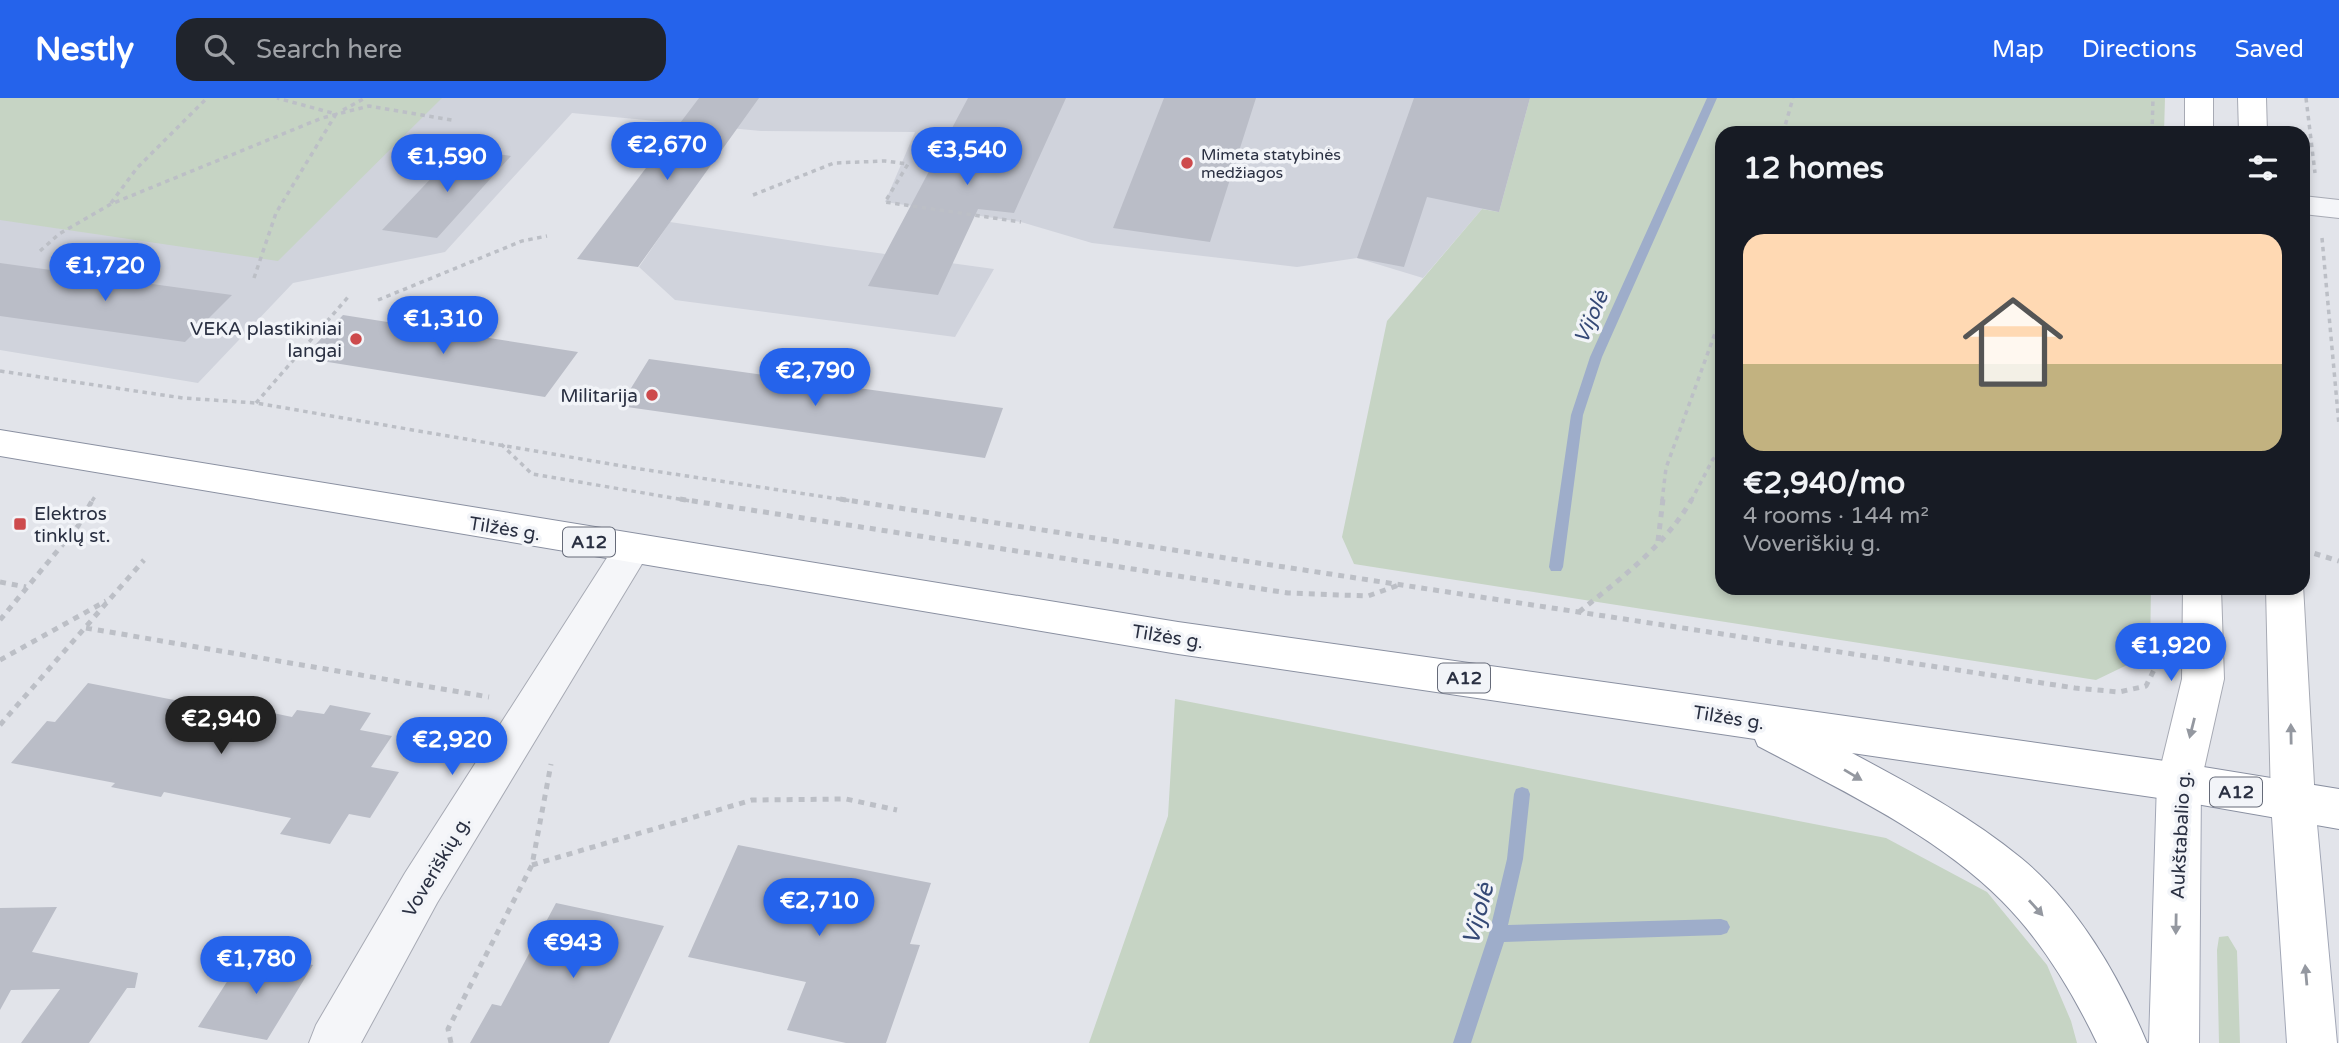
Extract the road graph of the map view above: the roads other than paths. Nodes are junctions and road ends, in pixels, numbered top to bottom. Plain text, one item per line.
1 (2199, 98) edge
2 (2252, 98) edge
3 (2199, 126) edge
4 (2253, 126) edge
5 (0, 443) edge
6 (632, 549) junction
7 (2203, 595) edge
8 (2285, 595) edge
9 (1750, 720) junction
10 (2179, 782) junction
11 (2293, 802) junction
12 (2339, 809) edge
13 (334, 1043) edge
14 (2122, 1043) edge
15 (2174, 1043) edge
16 (2312, 1043) edge

1 - 3 main road
2 - 4 main road
5 - 6 main road, Tilžės g. / A12
6 - 9 main road, Tilžės g. / A12
6 - 13 street, Voveriškių g.
7 -> 10 main road, Aukštabalio g.
11 -> 8 main road
9 - 10 main road, Tilžės g. / A12
9 -> 14 main road
10 - 11 main road, Tilžės g. / A12
10 -> 15 main road, Aukštabalio g.
11 - 12 main road, Tilžės g. / A12
16 -> 11 main road

